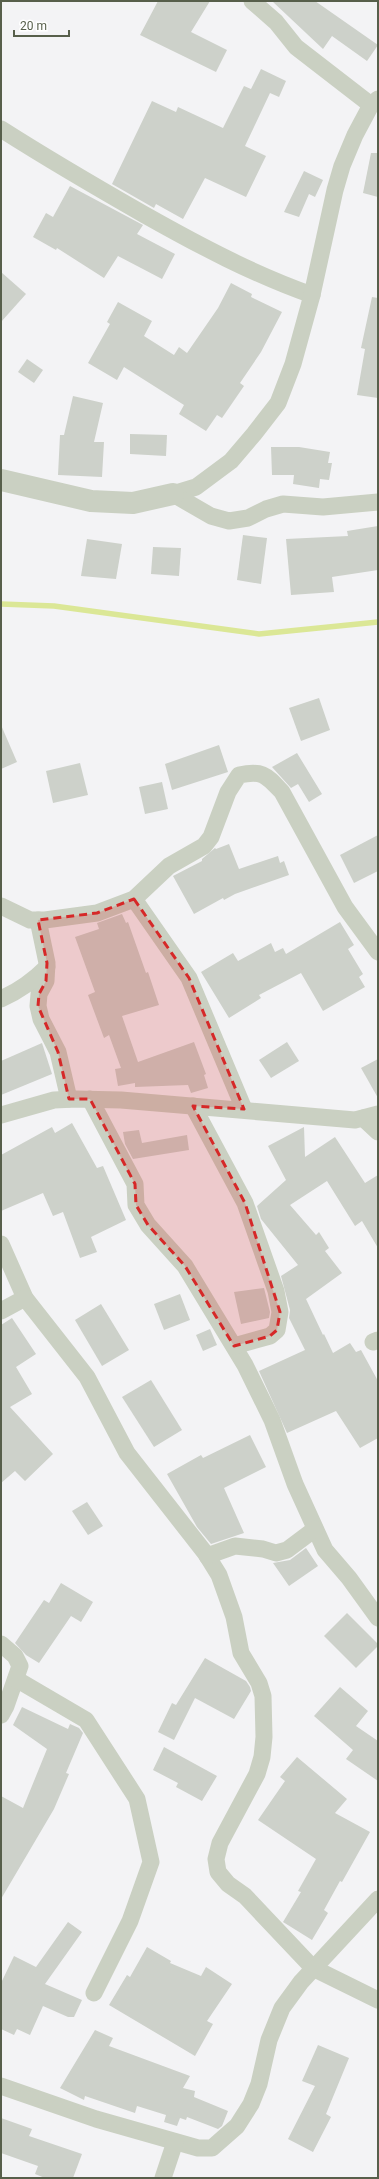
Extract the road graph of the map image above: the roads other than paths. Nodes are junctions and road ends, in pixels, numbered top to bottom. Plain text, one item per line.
1 (252, 1) edge
2 (374, 102) edge
3 (1, 129) edge
4 (312, 295) junction
5 (1, 480) edge
6 (173, 494) junction
7 (378, 502) edge
8 (134, 899) junction
9 (1, 906) edge
10 (38, 920) junction
11 (378, 952) edge
12 (47, 967) junction
13 (1, 999) edge
14 (69, 1099) junction
15 (90, 1099) junction
16 (193, 1106) junction
17 (244, 1109) junction
18 (1, 1116) edge
19 (371, 1116) edge
20 (378, 1132) edge
21 (1, 1244) edge
22 (25, 1298) junction
23 (1, 1311) edge
24 (234, 1346) junction
25 (315, 1529) junction
26 (207, 1556) junction
27 (378, 1618) edge
28 (1, 1644) edge
29 (16, 1679) junction
30 (1, 1715) edge
31 (378, 1898) edge
32 (314, 1968) junction
33 (94, 1993) dead end
34 (378, 2000) edge
35 (1, 2086) edge
36 (175, 2142) junction
37 (163, 2178) edge

1 - 2 street
2 - 4 street
3 - 4 street
4 - 6 street
5 - 6 street
6 - 7 street
8 - 10 street
8 - 11 street
8 - 17 street
9 - 10 street
10 - 12 street
12 - 13 street
12 - 14 street
14 - 15 street
14 - 18 street
15 - 16 street
15 - 24 street
16 - 17 street
16 - 24 street
17 - 19 street
19 - 20 street
21 - 22 street
22 - 23 street
22 - 26 street
24 - 25 street
25 - 26 street
25 - 27 street
26 - 32 street
28 - 29 street
29 - 30 street
29 - 33 street
31 - 32 street
32 - 34 street
32 - 36 street
35 - 36 street
36 - 37 street

